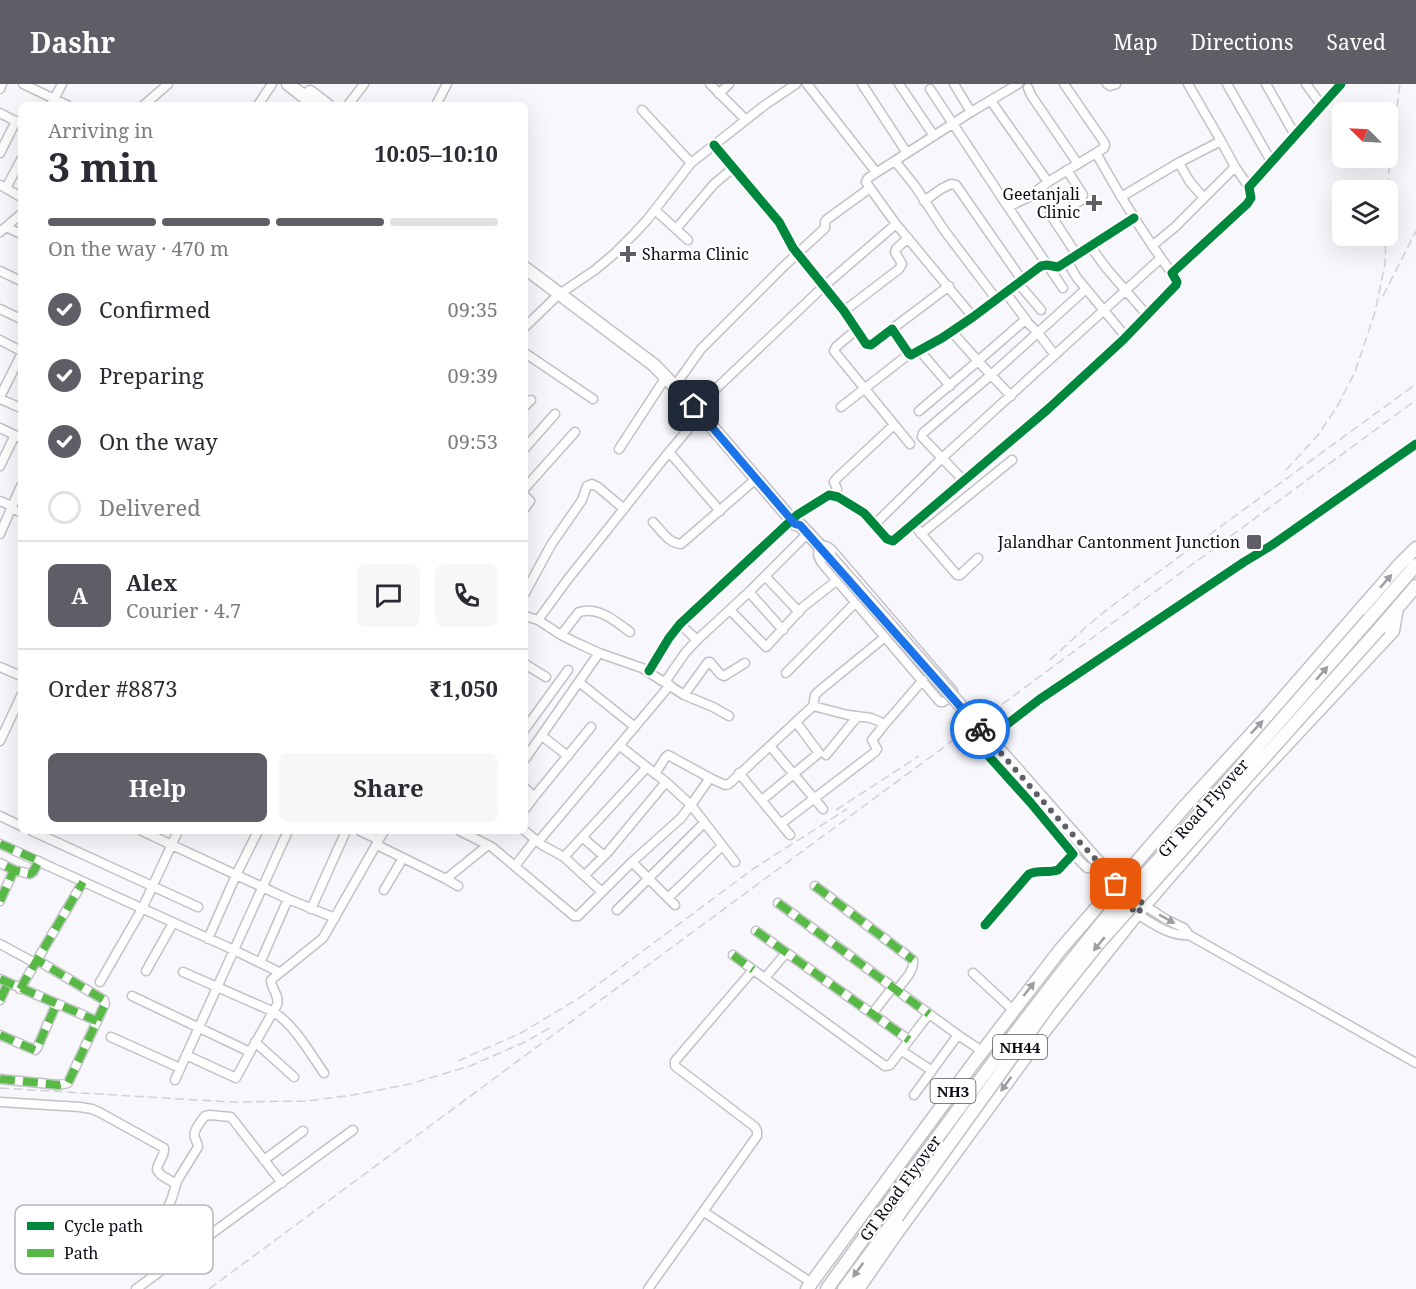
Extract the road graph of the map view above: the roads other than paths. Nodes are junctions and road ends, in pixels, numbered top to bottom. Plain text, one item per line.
1 (2, 84) edge
2 (23, 84) edge
3 (63, 84) edge
4 (168, 84) edge
5 (272, 84) edge
6 (288, 84) edge
7 (299, 84) edge
8 (364, 84) edge
9 (447, 84) edge
10 (710, 84) edge
11 (729, 84) edge
12 (796, 84) edge
13 (807, 84) edge
14 (862, 84) edge
15 (899, 84) edge
16 (954, 84) edge
17 (1038, 84) edge
18 (1064, 84) edge
19 (1107, 84) edge
20 (1116, 84) edge
21 (1189, 84) edge
22 (1227, 84) edge
23 (1266, 84) edge
24 (1306, 84) edge
25 (1341, 84) edge
26 (1023, 85) edge
27 (1007, 87) edge
28 (0, 89) edge
29 (930, 89) dead end
30 (719, 94) junction
31 (991, 101) junction
32 (53, 102) edge
33 (147, 102) edge
34 (260, 102) edge
35 (311, 102) edge
36 (323, 102) edge
37 (350, 102) edge
38 (438, 102) edge
39 (1322, 106) junction
40 (642, 110) dead end
41 (971, 112) junction
42 (0, 113) edge
43 (746, 120) junction
44 (18, 122) edge
45 (18, 124) edge
46 (952, 124) junction
47 (1295, 135) junction
48 (934, 136) junction
49 (1221, 141) junction
50 (714, 145) junction
51 (0, 153) edge
52 (908, 153) junction
53 (1096, 153) junction
54 (895, 161) junction
55 (1271, 161) junction
56 (691, 163) junction
57 (1179, 163) junction
58 (18, 164) edge
59 (1078, 164) junction
60 (1235, 167) junction
61 (733, 168) junction
62 (1067, 170) junction
63 (876, 172) junction
64 (1048, 182) junction
65 (3, 187) edge
66 (1249, 187) junction
67 (870, 188) junction
68 (18, 195) edge
69 (1121, 197) junction
70 (1204, 198) junction
71 (924, 201) junction
72 (1073, 205) dead end
73 (1008, 207) junction
74 (655, 210) junction
75 (1050, 214) dead end
76 (18, 216) edge
77 (1134, 218) junction
78 (0, 219) edge
79 (896, 224) junction
80 (5, 227) edge
81 (676, 229) junction
82 (908, 238) junction
83 (688, 240) dead end
84 (1090, 246) junction
85 (1152, 246) junction
86 (798, 254) junction
87 (1077, 255) junction
88 (1161, 258) junction
89 (528, 261) edge
90 (1067, 261) junction
91 (1047, 265) junction
92 (528, 270) edge
93 (0, 271) edge
94 (1172, 273) junction
95 (18, 279) edge
96 (1020, 281) junction
97 (824, 286) junction
98 (949, 286) junction
99 (1063, 288) dead end
100 (1086, 289) junction
101 (1125, 291) junction
102 (562, 292) junction
103 (1006, 293) junction
104 (997, 300) junction
105 (0, 309) edge
106 (1041, 310) dead end
107 (1103, 310) junction
108 (844, 311) junction
109 (1147, 315) junction
110 (973, 317) junction
111 (18, 318) edge
112 (1027, 321) junction
113 (528, 324) edge
114 (856, 329) junction
115 (892, 329) junction
116 (952, 332) junction
117 (1038, 333) junction
118 (1126, 337) junction
119 (0, 339) edge
120 (18, 349) edge
121 (920, 351) junction
122 (909, 354) junction
123 (528, 355) edge
124 (1055, 355) junction
125 (978, 361) junction
126 (18, 367) edge
127 (991, 375) junction
128 (672, 379) junction
129 (950, 386) junction
130 (864, 388) junction
131 (1011, 396) junction
132 (0, 398) edge
133 (593, 399) dead end
134 (18, 407) edge
135 (841, 407) dead end
136 (701, 409) junction
137 (919, 411) dead end
138 (555, 414) dead end
139 (894, 425) junction
140 (0, 428) edge
141 (575, 432) dead end
142 (18, 436) edge
143 (910, 444) dead end
144 (1416, 444) edge
145 (528, 445) edge
146 (619, 448) dead end
147 (669, 452) junction
148 (942, 458) junction
149 (1012, 460) dead end
150 (0, 466) edge
151 (757, 478) junction
152 (964, 481) junction
153 (528, 485) edge
154 (18, 493) edge
155 (834, 495) junction
156 (0, 501) edge
157 (938, 503) junction
158 (12, 507) junction
159 (624, 509) junction
160 (18, 510) edge
161 (720, 511) junction
162 (947, 514) junction
163 (653, 522) dead end
164 (799, 523) junction
165 (874, 524) junction
166 (913, 524) junction
167 (0, 534) edge
168 (921, 534) junction
169 (819, 546) junction
170 (1416, 548) edge
171 (978, 558) dead end
172 (1416, 565) edge
173 (765, 576) junction
174 (836, 581) junction
175 (528, 586) edge
176 (1416, 586) edge
177 (749, 592) junction
178 (855, 603) junction
179 (1397, 608) junction
180 (730, 610) junction
181 (799, 612) junction
182 (528, 617) edge
183 (538, 620) junction
184 (680, 624) junction
185 (783, 630) junction
186 (630, 633) dead end
187 (561, 635) junction
188 (885, 637) junction
189 (698, 640) junction
190 (599, 652) junction
191 (745, 663) dead end
192 (528, 666) edge
193 (0, 667) edge
194 (568, 670) dead end
195 (648, 671) junction
196 (18, 673) edge
197 (786, 673) dead end
198 (546, 676) dead end
199 (922, 680) junction
200 (579, 682) junction
201 (668, 684) junction
202 (684, 695) junction
203 (18, 703) edge
204 (813, 706) junction
205 (0, 714) edge
206 (729, 716) dead end
207 (857, 717) junction
208 (11, 718) junction
209 (796, 722) junction
210 (885, 724) junction
211 (528, 725) edge
212 (591, 727) dead end
213 (635, 727) junction
214 (542, 736) junction
215 (0, 740) edge
216 (620, 746) junction
217 (770, 746) junction
218 (528, 755) edge
219 (826, 755) dead end
220 (568, 756) junction
221 (647, 766) junction
222 (739, 772) junction
223 (794, 773) junction
224 (655, 774) junction
225 (710, 778) junction
226 (666, 782) junction
227 (528, 791) edge
228 (534, 797) junction
229 (814, 798) junction
230 (762, 800) junction
231 (528, 805) edge
232 (692, 805) junction
233 (823, 809) dead end
234 (0, 816) edge
235 (704, 823) junction
236 (782, 823) junction
237 (18, 825) edge
238 (39, 834) edge
239 (149, 834) edge
240 (177, 834) edge
241 (255, 834) edge
242 (287, 834) edge
243 (345, 834) edge
244 (364, 834) edge
245 (382, 834) edge
246 (466, 834) edge
247 (528, 834) edge
248 (790, 835) dead end
249 (582, 837) junction
250 (536, 841) junction
251 (378, 843) junction
252 (0, 844) edge
253 (172, 844) junction
254 (488, 845) junction
255 (722, 846) junction
256 (1073, 854) junction
257 (604, 856) junction
258 (564, 857) junction
259 (403, 858) junction
260 (1138, 858) junction
261 (39, 861) junction
262 (633, 862) junction
263 (735, 862) dead end
264 (0, 863) edge
265 (1102, 865) junction
266 (515, 866) junction
267 (14, 870) junction
268 (236, 875) junction
269 (585, 875) junction
270 (1171, 875) junction
271 (446, 879) junction
272 (649, 879) junction
273 (83, 882) junction
274 (153, 886) junction
275 (458, 886) dead end
276 (815, 886) dead end
277 (263, 887) junction
278 (1112, 888) junction
279 (384, 890) dead end
280 (602, 892) junction
281 (668, 898) junction
282 (288, 899) junction
283 (0, 901) edge
284 (778, 903) dead end
285 (675, 905) dead end
286 (198, 907) dead end
287 (142, 909) junction
288 (312, 909) junction
289 (1141, 909) junction
290 (617, 910) dead end
291 (1089, 916) junction
292 (334, 918) junction
293 (173, 923) junction
294 (985, 925) dead end
295 (756, 931) dead end
296 (1118, 938) junction
297 (208, 939) junction
298 (0, 944) edge
299 (234, 950) junction
300 (786, 953) junction
301 (733, 956) dead end
302 (37, 961) junction
303 (260, 963) junction
304 (753, 970) junction
305 (146, 971) dead end
306 (183, 972) dead end
307 (279, 972) junction
308 (973, 973) dead end
309 (765, 978) junction
310 (4, 981) edge
311 (100, 982) dead end
312 (217, 987) junction
313 (20, 989) junction
314 (895, 989) junction
315 (132, 996) dead end
316 (0, 1000) edge
317 (56, 1005) junction
318 (1013, 1010) junction
319 (274, 1012) junction
320 (872, 1014) junction
321 (929, 1014) junction
322 (97, 1021) junction
323 (198, 1027) junction
324 (0, 1035) edge
325 (958, 1035) junction
326 (111, 1037) dead end
327 (909, 1040) junction
328 (255, 1042) junction
329 (902, 1051) junction
330 (982, 1051) junction
331 (249, 1052) junction
332 (186, 1055) junction
333 (1416, 1063) edge
334 (180, 1068) junction
335 (931, 1070) junction
336 (324, 1073) dead end
337 (294, 1077) dead end
338 (0, 1079) edge
339 (175, 1080) dead end
340 (914, 1095) dead end
341 (0, 1102) edge
342 (353, 1130) dead end
343 (303, 1131) dead end
344 (264, 1160) junction
345 (282, 1183) junction
346 (176, 1184) junction
347 (169, 1205) edge
348 (704, 1212) junction
349 (859, 1218) junction
350 (213, 1233) edge
351 (848, 1260) junction
352 (157, 1274) edge
353 (810, 1286) edge
354 (136, 1289) edge
355 (648, 1289) edge
356 (827, 1289) edge
357 (844, 1289) edge
358 (858, 1289) edge

1 - 28 street
2 - 32 street
3 - 32 street
4 - 33 street
5 - 34 street
6 - 35 highway
7 - 36 highway
8 - 37 street
9 - 38 street
10 - 30 street
11 - 30 street
12 - 43 street
13 - 63 street
14 - 52 street
15 - 48 street
16 - 41 street
17 - 26 street
18 - 53 street
19 - 20 street
21 - 49 street
22 - 55 street
23 - 47 street
24 - 39 street
25 - 39 street
26 - 27 street
26 - 59 street
27 - 31 street
29 - 46 street
30 - 43 street
31 - 41 street
31 - 64 street
39 - 47 street
40 - 56 street
41 - 46 street
42 - 44 street
43 - 50 street
45 - 51 street
46 - 48 street
46 - 73 street
47 - 55 street
48 - 52 street
49 - 57 street
49 - 60 street
50 - 56 street
50 - 61 street
52 - 54 street
53 - 59 street
53 - 69 street
54 - 63 street
54 - 71 street
55 - 66 street
56 - 74 street
57 - 69 street
57 - 70 street
58 - 65 street
59 - 62 street
60 - 66 street
60 - 70 street
61 - 81 street
61 - 86 street
62 - 64 street
62 - 72 street
63 - 67 street
64 - 73 street
65 - 68 street
66 - 94 street
67 - 79 street
67 - 86 street
69 - 77 street
70 - 85 street
71 - 96 street
71 - 104 street
73 - 91 street
74 - 81 street
74 - 102 street
75 - 87 street
76 - 80 street
77 - 84 street
77 - 85 street
78 - 80 street
79 - 82 street
79 - 97 street
81 - 83 street
82 - 98 street
82 - 108 street
84 - 87 street
84 - 101 street
85 - 88 street
86 - 97 street
86 - 128 street
87 - 90 street
88 - 94 street
88 - 101 street
89 - 102 highway
90 - 91 street
90 - 100 street
91 - 96 street
91 - 99 street
92 - 102 highway
93 - 95 street
94 - 109 street
96 - 103 street
96 - 106 street
97 - 108 street
97 - 136 street
98 - 110 street
98 - 115 street
100 - 107 street
100 - 117 street
101 - 107 street
101 - 109 street
102 - 113 street
102 - 128 highway
103 - 104 street
103 - 112 street
104 - 110 street
105 - 111 street
107 - 118 street
107 - 124 street
108 - 114 street
109 - 118 street
110 - 116 street
112 - 117 street
112 - 125 street
114 - 115 street
114 - 130 street
115 - 122 street
116 - 121 street
116 - 125 street
117 - 124 street
117 - 127 street
118 - 152 street
119 - 120 street
121 - 122 street
121 - 129 street
122 - 130 street
123 - 133 street
124 - 131 street
125 - 127 street
125 - 129 street
126 - 132 street
127 - 131 street
127 - 148 street
128 - 136 highway
128 - 146 street
129 - 137 street
130 - 135 street
130 - 139 street
131 - 148 street
132 - 134 street
136 - 147 street
136 - 151 highway
136 - 164 highway
138 - 145 street
139 - 143 street
139 - 155 street
140 - 142 street
141 - 153 street
142 - 150 street
144 - 256 street
147 - 159 street
147 - 161 street
148 - 152 street
148 - 165 street
149 - 162 street
151 - 161 street
151 - 164 highway
152 - 157 street
154 - 158 street
155 - 164 street
155 - 165 street
156 - 158 street
157 - 162 street
157 - 166 street
158 - 160 street
158 - 167 street
159 - 175 street
159 - 183 street
161 - 163 street
162 - 168 street
164 - 169 highway
164 - 173 street
164 - 184 street
165 - 166 street
166 - 168 street
168 - 171 street
169 - 174 street
169 - 199 street
169 - 265 highway, bridge
260 -> 170 highway
351 -> 172 highway, GT Road Flyover / NH44, bridge
173 - 177 street
173 - 181 street
174 - 178 street
174 - 181 street
176 - 179 highway, NH44
177 - 180 street
177 - 185 street
178 - 188 street
178 - 197 street
179 - 270 highway
179 -> 357 highway, GT Road Flyover / NH44, bridge
180 - 185 street
180 - 189 street
181 - 185 street
182 - 183 street
183 - 187 street
184 - 189 street
184 - 195 street
186 - 187 street
187 - 190 street
188 - 199 street
188 - 204 street
189 - 201 street
190 - 195 street
190 - 200 street
191 - 202 street
192 - 198 street
193 - 196 street
194 - 211 street
195 - 201 street
199 - 210 street
200 - 213 street
200 - 214 street
201 - 202 street
201 - 213 street
202 - 206 street
203 - 208 street
204 - 207 street
204 - 209 street
205 - 208 street
207 - 210 street
207 - 219 street
208 - 215 street
209 - 217 street
209 - 223 street
210 - 229 street
212 - 220 street
213 - 216 street
214 - 218 street
214 - 220 street
216 - 221 street
216 - 250 street
217 - 222 street
217 - 223 street
220 - 228 street
221 - 224 street
221 - 249 street
222 - 225 street
222 - 230 street
223 - 229 street
223 - 230 street
224 - 225 street
224 - 226 street
225 - 232 street
226 - 232 street
226 - 257 street
227 - 228 street
228 - 231 street
229 - 233 street
229 - 236 street
230 - 236 street
232 - 235 street
232 - 262 street
234 - 237 street
235 - 255 street
235 - 272 street
236 - 248 street
238 - 274 street
239 - 253 street
240 - 253 street
241 - 268 street
242 - 277 street
243 - 288 street
244 - 251 street
245 - 251 street
246 - 254 street
247 - 250 street
249 - 257 street
249 - 258 street
250 - 258 street
250 - 266 street
251 - 259 street
251 - 292 street
252 - 261 street
253 - 268 street
253 - 274 street
254 - 266 street
254 - 271 street
255 - 263 street
255 - 281 street
256 - 265 street
256 - 294 street
257 - 269 street
258 - 269 street
259 - 271 street
259 - 279 street
260 - 265 highway
260 - 270 highway
260 - 278 highway
261 - 267 street
261 - 273 street
262 - 272 street
262 - 280 street
264 - 267 street
265 - 278 highway
266 - 280 street
267 - 283 street
268 - 277 street
268 - 297 street
269 - 280 street
270 - 289 highway
271 - 275 street
272 - 281 street
272 - 290 street
273 - 287 street
273 - 302 street
274 - 286 street
274 - 287 street
276 - 314 street
277 - 282 street
277 - 299 street
278 - 289 highway
278 - 291 highway, NH3
281 - 285 street
282 - 288 street
282 - 303 street
284 - 314 street
287 - 293 street
287 - 311 street
288 - 292 street
289 - 296 highway, NH3
289 - 333 street
291 - 296 highway
318 -> 291 highway, NH3
292 - 307 street
293 - 297 street
293 - 305 street
295 - 300 street
296 -> 358 highway, NH3
297 - 299 street
298 - 302 street
299 - 303 street
299 - 312 street
300 - 309 street
300 - 320 street
301 - 304 street
302 - 313 street
302 - 322 street
303 - 307 street
304 - 309 street
304 - 348 street
306 - 312 street
307 - 319 street
308 - 318 street
309 - 329 street
310 - 313 street
310 - 316 street
312 - 319 street
312 - 323 street
313 - 317 street
314 - 320 street
314 - 321 street
315 - 323 street
317 - 322 street
317 - 324 street
318 - 330 highway, NH3
319 - 328 street
319 - 336 street
320 - 327 street
321 - 325 street
321 - 327 street
322 - 338 street
323 - 331 street
323 - 332 street
325 - 330 street
325 - 335 street
326 - 334 street
327 - 329 street
328 - 331 street
328 - 337 street
329 - 335 street
330 - 349 highway, NH3
331 - 332 street
332 - 334 street
334 - 339 street
335 - 340 street
341 - 346 street
342 - 345 street
343 - 344 street
344 - 345 street
344 - 346 street
345 - 350 street
346 - 347 street
348 - 353 street
348 - 355 street
349 - 351 highway
349 - 353 highway, NH3
351 - 356 highway, NH44
352 - 354 street

